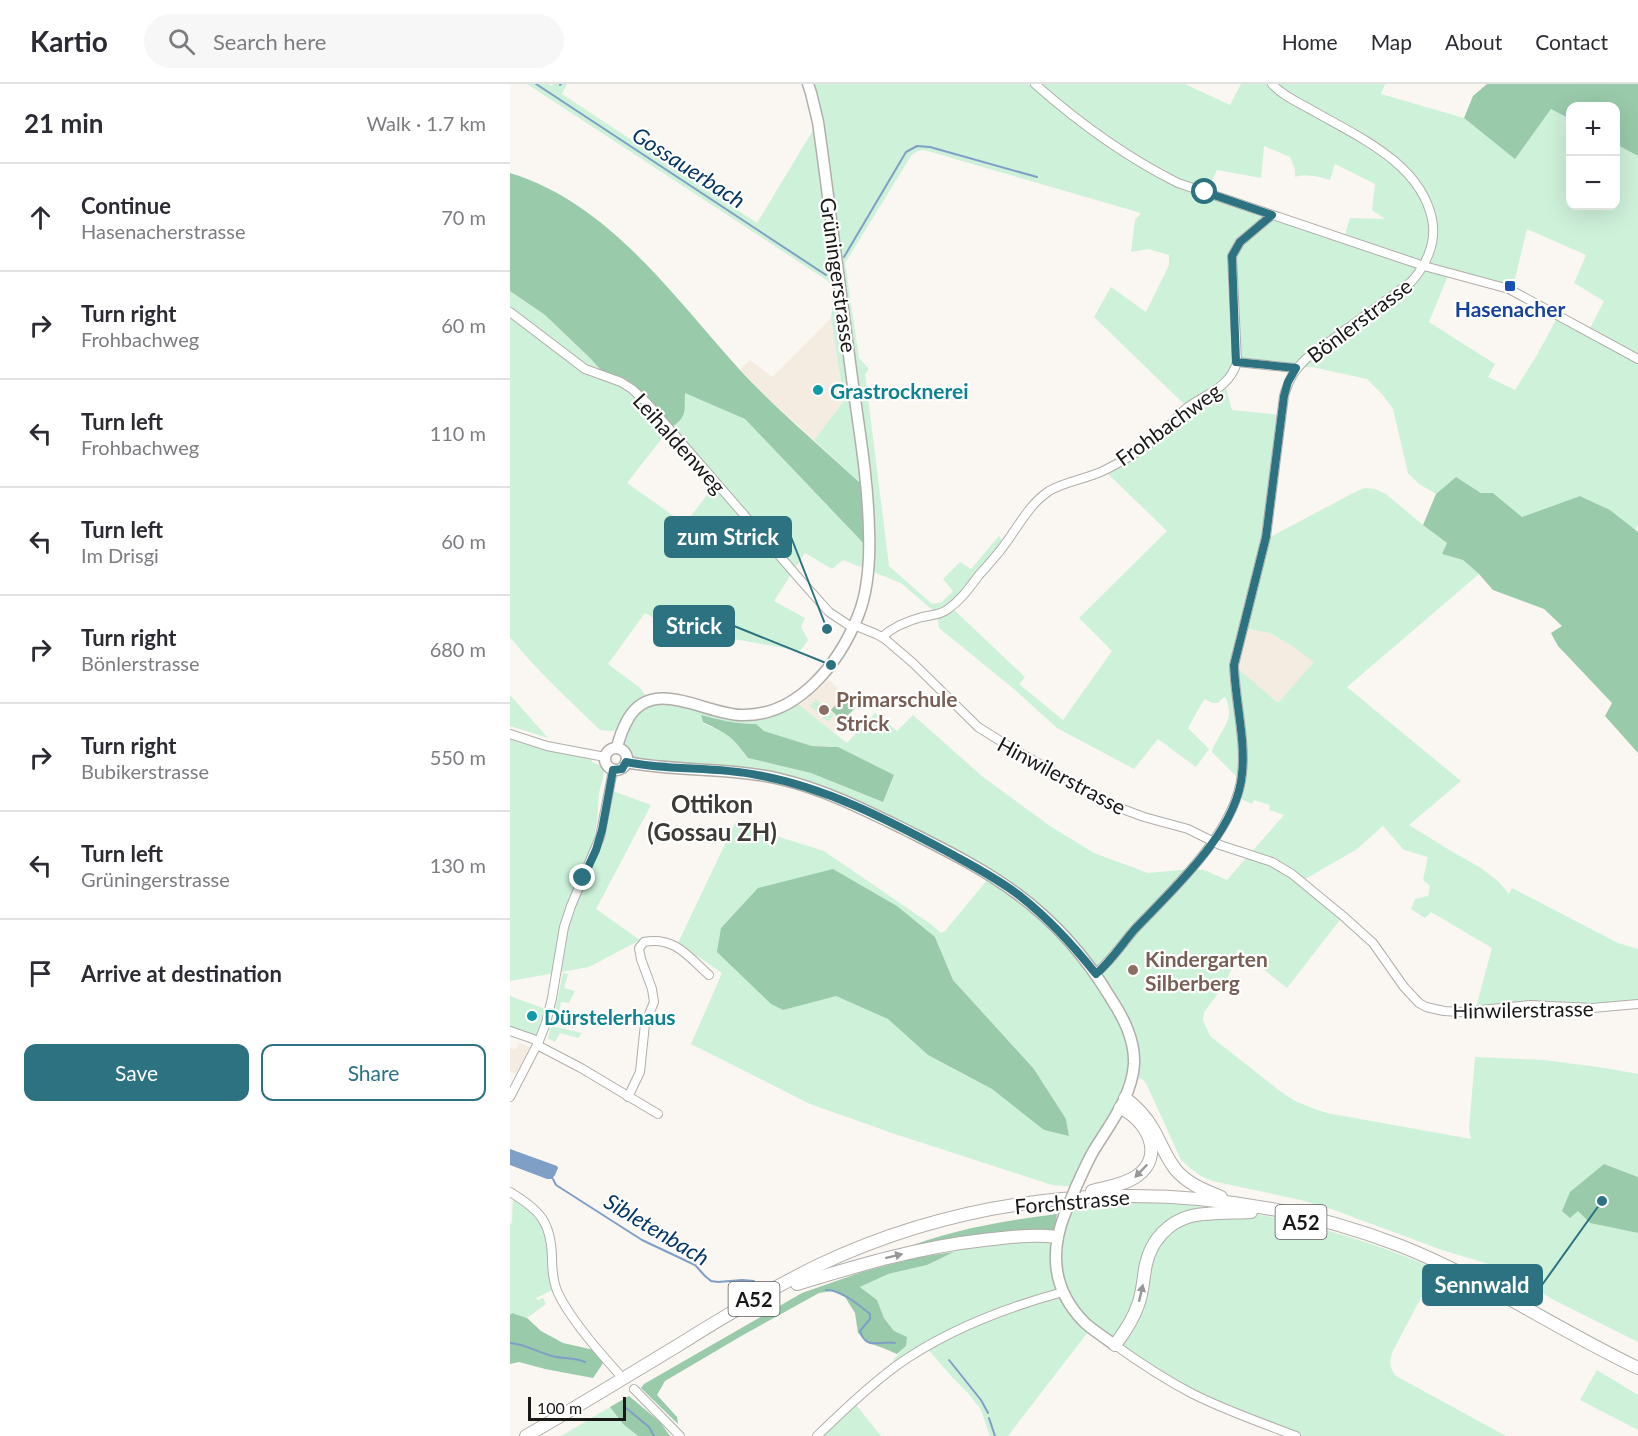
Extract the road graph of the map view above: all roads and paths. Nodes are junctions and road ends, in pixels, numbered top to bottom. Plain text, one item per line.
1 (808, 84) edge
2 (1035, 84) edge
3 (1272, 84) edge
4 (1272, 215) junction
5 (1424, 266) junction
6 (510, 312) edge
7 (1638, 359) edge
8 (1236, 362) junction
9 (1296, 368) junction
10 (854, 627) junction
11 (882, 637) junction
12 (510, 734) edge
13 (617, 748) junction
14 (605, 757) junction
15 (626, 762) junction
16 (613, 770) junction
17 (1214, 842) junction
18 (1096, 974) junction
19 (709, 975) dead end
20 (1638, 1004) edge
21 (510, 1031) edge
22 (538, 1043) junction
23 (510, 1097) edge
24 (628, 1097) junction
25 (1122, 1103) junction
26 (658, 1114) dead end
27 (510, 1192) edge
28 (1058, 1199) junction
29 (1236, 1203) junction
30 (1251, 1212) junction
31 (1058, 1237) junction
32 (797, 1284) junction
33 (1063, 1292) junction
34 (1115, 1345) junction
35 (1638, 1368) edge
36 (619, 1374) dead end
37 (1638, 1376) edge
38 (634, 1389) dead end
39 (526, 1436) edge
40 (541, 1436) edge
41 (680, 1436) edge
42 (817, 1436) edge
43 (1296, 1436) edge

1 - 10 main road, Grüningerstrasse
2 - 4 street
3 - 5 street, Bönlerstrasse
4 - 5 street
4 - 8 street, Frohbachweg
5 - 7 street
5 - 9 street, Bönlerstrasse
6 - 10 street, Leihaldenweg
8 - 9 street
8 - 11 street, Frohbachweg
9 - 17 street, Bönlerstrasse
10 - 11 street, Hinwilerstrasse
10 - 13 main road, Grüningerstrasse
11 - 17 street, Hinwilerstrasse
12 - 14 street
13 - 14 main road
13 - 15 main road
14 - 16 main road
15 - 16 main road
15 - 18 main road
16 - 22 street
17 - 18 street, Bönlerstrasse
17 - 20 street, Hinwilerstrasse
18 - 25 main road
19 - 24 street
21 - 22 street
22 - 23 street
22 - 24 street
24 - 26 street
25 -> 28 highway
25 - 29 highway
25 - 31 main road, bridge
27 - 36 street
28 - 29 highway, Forchstrasse / A52
28 - 39 highway, Forchstrasse / A52
29 - 35 highway, Forchstrasse / A52
30 - 32 highway, Forchstrasse / A52
34 -> 30 highway
30 - 37 highway, Forchstrasse / A52
32 -> 31 highway
31 - 33 main road
32 - 40 highway, Forchstrasse / A52
33 - 34 main road
33 - 42 street
34 - 43 street
38 - 41 street

